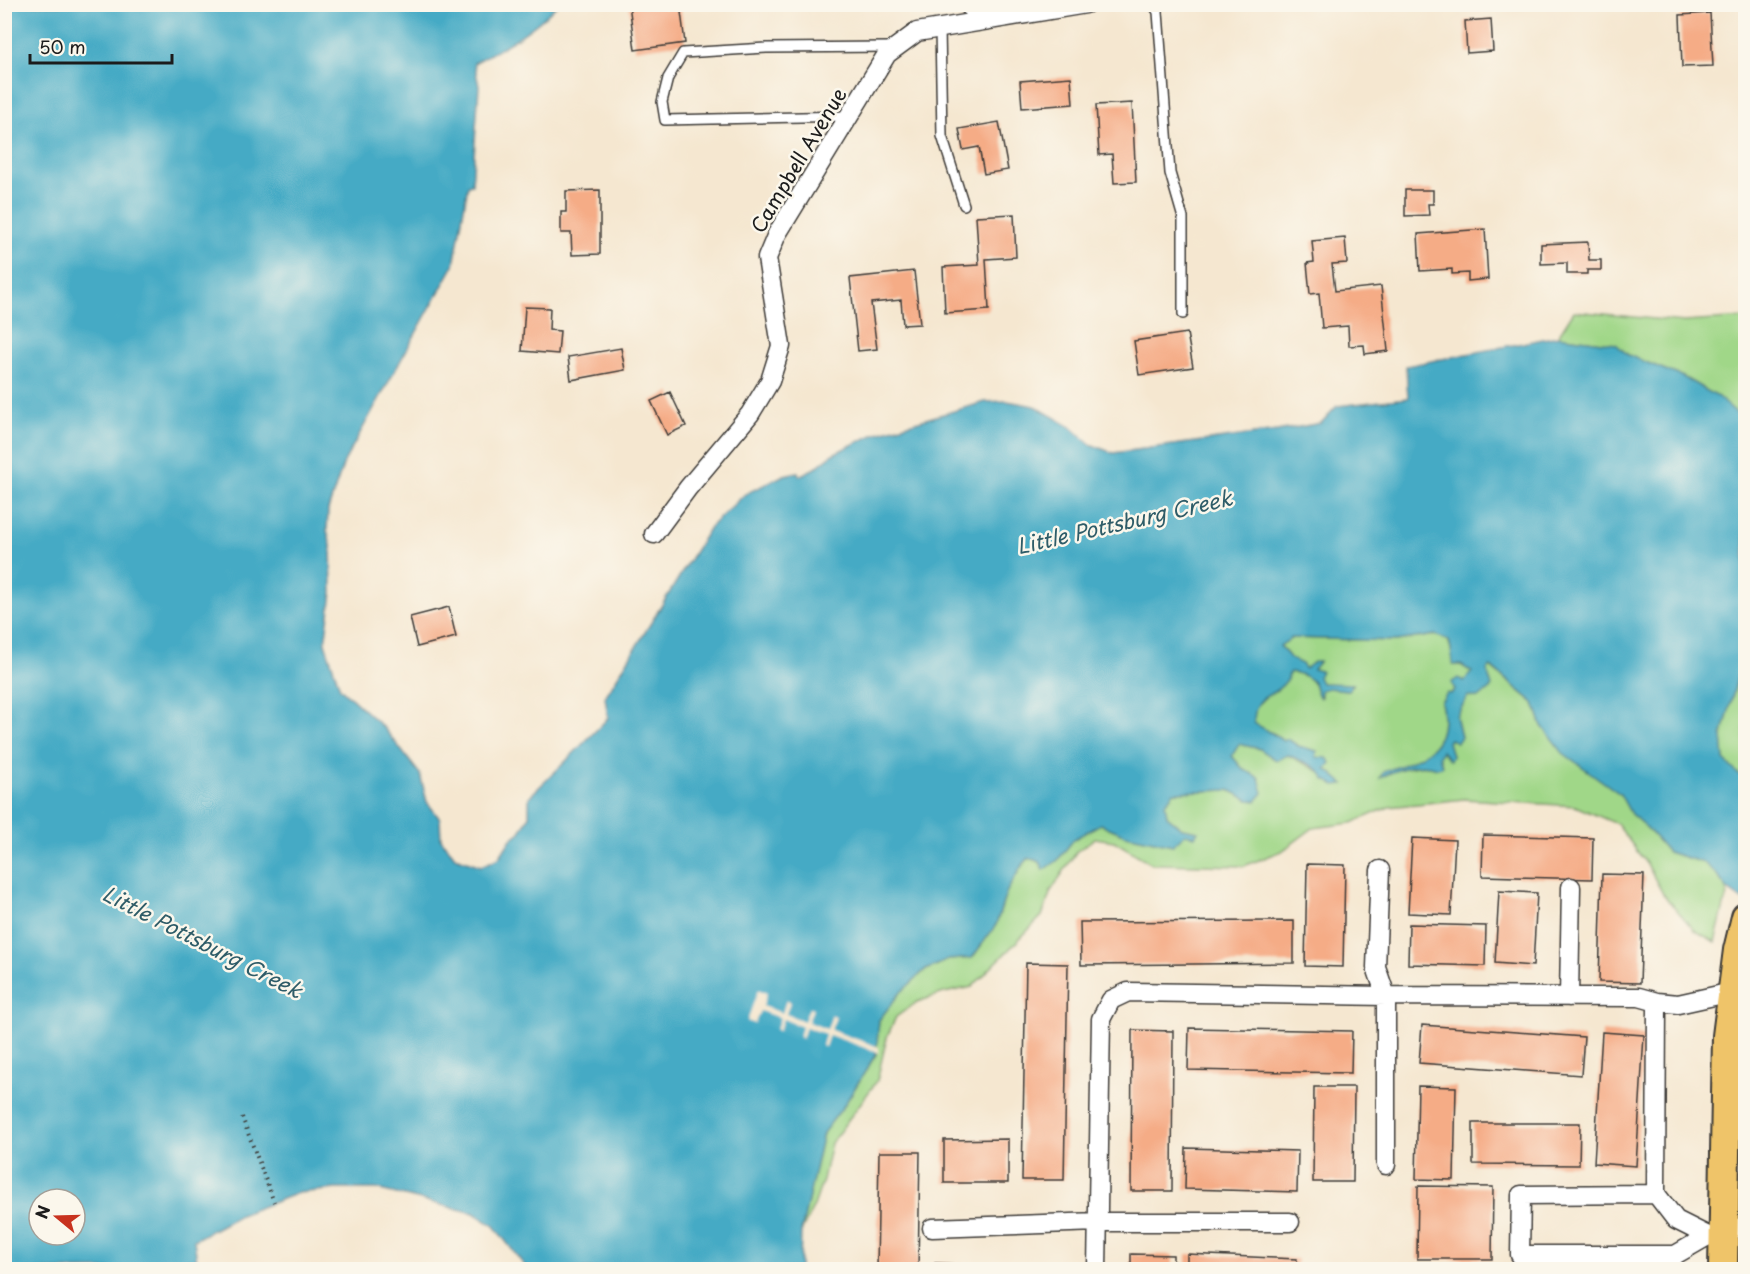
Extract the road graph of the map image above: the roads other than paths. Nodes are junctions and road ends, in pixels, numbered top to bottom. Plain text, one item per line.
1 (967, 4) edge
2 (1086, 4) edge
3 (1153, 4) edge
4 (986, 20) junction
5 (940, 28) junction
6 (897, 47) junction
7 (849, 116) junction
8 (964, 205) dead end
9 (1183, 314) dead end
10 (654, 534) dead end
11 (1380, 870) dead end
12 (1571, 887) dead end
13 (1746, 917) edge
14 (1732, 992) junction
15 (1386, 996) junction
16 (1569, 996) junction
17 (1657, 1002) junction
18 (1386, 1165) dead end
19 (1656, 1194) junction
20 (1098, 1222) junction
21 (1290, 1222) dead end
22 (932, 1228) dead end
23 (1726, 1231) edge
24 (1675, 1262) edge
25 (1097, 1269) edge
26 (1724, 1269) edge

1 - 4 street
2 - 4 street, Campbell Avenue
3 - 9 lane
4 - 5 street, Campbell Avenue
5 - 6 street, Campbell Avenue
5 - 8 lane
6 - 7 street, Campbell Avenue
6 - 7 lane
7 - 10 street, Campbell Avenue
11 - 15 street
12 - 16 street
13 - 14 main road
14 - 17 street
14 - 23 main road
15 - 16 street
15 - 18 street
15 - 20 street
16 - 17 street
17 - 19 street
19 - 23 street
19 - 24 street
20 - 21 street
20 - 22 street
20 - 25 street
23 - 24 street
23 - 26 main road

